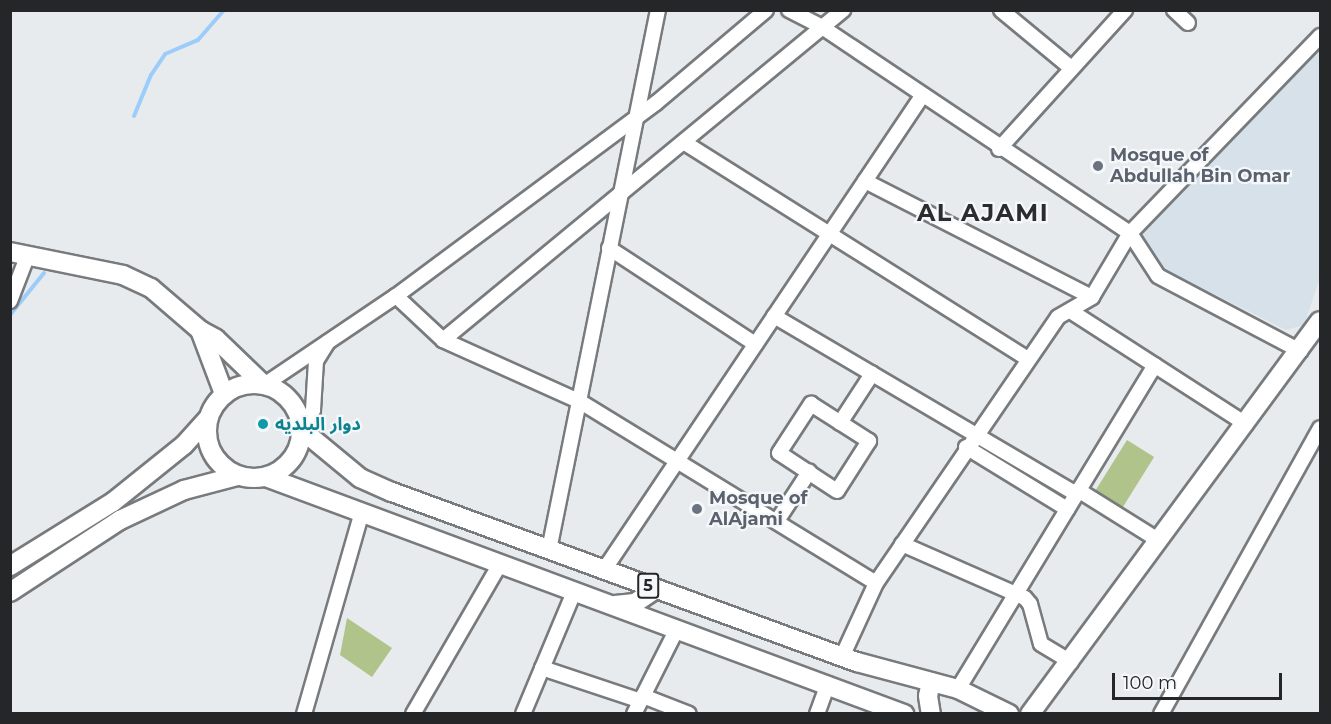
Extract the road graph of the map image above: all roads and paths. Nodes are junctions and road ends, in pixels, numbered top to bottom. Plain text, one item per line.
1 (658, 10) edge
2 (766, 10) edge
3 (789, 10) edge
4 (843, 10) edge
5 (1001, 10) edge
6 (1125, 10) edge
7 (1174, 10) edge
8 (1188, 23) dead end
9 (822, 27) junction
10 (1320, 36) edge
11 (1071, 68) junction
12 (922, 96) junction
13 (635, 118) junction
14 (685, 143) junction
15 (999, 149) junction
16 (865, 181) junction
17 (619, 198) junction
18 (1130, 233) junction
19 (829, 234) junction
20 (609, 248) junction
21 (19, 254) edge
22 (396, 296) junction
23 (1092, 297) junction
24 (10, 301) edge
25 (1320, 310) edge
26 (1072, 312) junction
27 (774, 316) junction
28 (1318, 327) edge
29 (200, 330) junction
30 (331, 337) junction
31 (442, 340) junction
32 (755, 344) junction
33 (1300, 351) junction
34 (1028, 359) junction
35 (1155, 365) junction
36 (872, 374) junction
37 (264, 385) junction
38 (224, 394) junction
39 (579, 401) junction
40 (208, 418) junction
41 (840, 423) junction
42 (1246, 424) junction
43 (1320, 428) edge
44 (302, 430) junction
45 (975, 435) junction
46 (966, 447) junction
47 (678, 458) junction
48 (809, 472) junction
49 (237, 476) junction
50 (266, 477) junction
51 (1077, 492) junction
52 (1067, 509) junction
53 (362, 512) junction
54 (777, 521) junction
55 (1158, 540) junction
56 (902, 544) junction
57 (549, 550) junction
58 (500, 564) junction
59 (10, 566) edge
60 (604, 570) junction
61 (876, 583) junction
62 (656, 589) junction
63 (10, 592) edge
64 (574, 592) junction
65 (1015, 593) junction
66 (610, 604) junction
67 (677, 629) junction
68 (842, 657) junction
69 (1071, 662) junction
70 (542, 668) junction
71 (931, 682) junction
72 (828, 684) junction
73 (958, 689) junction
74 (642, 698) junction
75 (304, 714) edge
76 (412, 714) edge
77 (523, 714) edge
78 (634, 714) edge
79 (689, 714) edge
80 (817, 714) edge
81 (904, 714) edge
82 (931, 714) edge
83 (1009, 714) edge
84 (1030, 714) edge
85 (1161, 714) edge

1 - 13 street
2 - 13 street
3 - 9 street
4 - 9 street
5 - 11 street
6 - 11 street
7 - 8 street
9 - 12 street
9 - 14 street
10 - 18 street
11 - 15 street
12 - 15 street
12 - 16 street
13 - 17 street
13 - 22 street
14 - 17 street
14 - 19 street
15 - 18 street
16 - 19 street
16 - 23 street
17 - 20 street
17 - 31 street
18 - 23 street
18 - 33 street
19 - 27 street
19 - 34 street
20 - 32 street
20 - 39 street
21 - 24 street
21 - 29 main road
22 - 30 street
22 - 31 street
23 - 26 street
25 - 28 main road
26 - 34 street
26 - 35 street
27 - 32 street
27 - 36 street
28 - 33 main road
29 - 37 main road
29 - 38 main road
30 - 37 street
30 - 44 street
31 - 39 street
32 - 47 street
33 - 42 main road
34 - 45 street
35 - 42 street
35 - 51 street
36 - 41 street
36 - 45 street
37 - 38 main road
37 - 44 main road
38 - 40 main road
39 - 47 street
39 - 57 street
40 - 49 main road
40 - 59 main road
41 - 48 street
41 - 48 street
42 - 55 main road
43 - 85 street
44 - 50 main road
44 - 57 main road, 5
45 - 46 street
45 - 51 street
46 - 52 street
46 - 56 street
47 - 54 street
47 - 60 street
48 - 54 street
49 - 50 main road
49 - 63 main road
50 - 53 main road, 5
51 - 52 street
51 - 55 street
52 - 65 street
53 - 58 main road, 5
53 - 75 street
54 - 61 street
55 - 69 main road
56 - 61 street
56 - 65 street
57 - 60 main road, 5
58 - 64 main road, 5
58 - 76 street
60 - 62 main road, 5
61 - 68 street
62 - 66 main road
62 - 68 main road, 5
64 - 66 main road, 5
64 - 70 street
65 - 69 street
65 - 73 street
66 - 67 main road, 5
67 - 72 main road, 5
67 - 74 street
68 - 71 main road, 5
69 - 84 main road
70 - 74 street
70 - 77 street
71 - 73 main road, 5
71 - 82 main road
72 - 80 street
72 - 81 main road, 5
73 - 83 main road, 5
74 - 78 street
74 - 79 street

